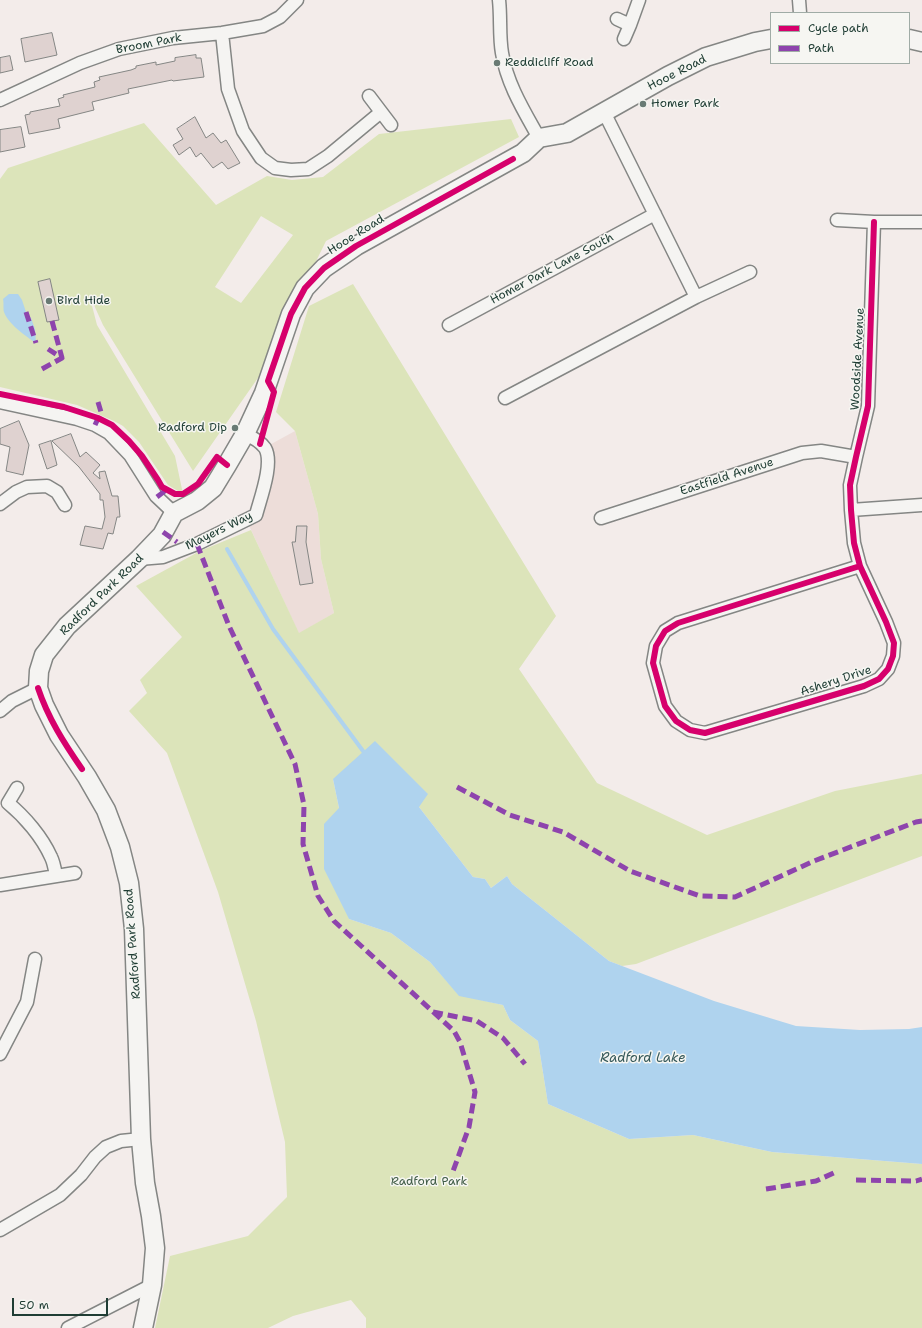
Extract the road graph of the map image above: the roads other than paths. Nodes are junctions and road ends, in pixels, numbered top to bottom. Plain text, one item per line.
1 (297, 0) edge
2 (499, 0) edge
3 (639, 0) edge
4 (799, 0) edge
5 (800, 12) edge
6 (617, 19) dead end
7 (630, 26) junction
8 (222, 33) junction
9 (624, 39) dead end
10 (770, 39) edge
11 (910, 39) edge
12 (922, 42) edge
13 (369, 96) dead end
14 (0, 100) edge
15 (381, 112) junction
16 (604, 112) junction
17 (390, 125) dead end
18 (539, 138) junction
19 (655, 214) junction
20 (837, 220) dead end
21 (874, 222) junction
22 (922, 222) edge
23 (750, 272) dead end
24 (696, 297) junction
25 (449, 325) dead end
26 (505, 398) dead end
27 (0, 402) edge
28 (244, 434) junction
29 (856, 457) junction
30 (0, 504) edge
31 (65, 505) dead end
32 (922, 505) edge
33 (851, 510) junction
34 (174, 513) junction
35 (601, 518) dead end
36 (139, 559) junction
37 (860, 566) junction
38 (38, 688) junction
39 (0, 711) edge
40 (17, 788) dead end
41 (4, 808) edge
42 (76, 873) dead end
43 (56, 876) junction
44 (0, 886) edge
45 (35, 959) dead end
46 (0, 1054) edge
47 (141, 1139) junction
48 (0, 1230) edge
49 (152, 1285) junction
50 (68, 1328) edge
51 (143, 1328) edge

1 - 8 street, Broom Park
2 - 18 street
3 - 7 street
4 - 5 street
6 - 7 street
7 - 9 street
8 - 14 street, Broom Park
8 - 15 street
10 - 16 street, Hooe Road
11 - 12 street
13 - 15 street
15 - 17 street
16 - 18 street, Hooe Road
16 - 19 street
18 - 28 street, Hooe Road
19 - 24 street
19 - 25 street, Homer Park Lane South
20 - 21 street
21 - 22 street
21 - 29 street, Woodside Avenue
23 - 24 street
24 - 26 street
27 - 34 street
28 - 34 street, Hooe Road
28 - 36 street, Mayers Way
29 - 33 street, Woodside Avenue
29 - 35 street, Eastfield Avenue
30 - 31 street
32 - 33 street
33 - 37 street, Woodside Avenue
34 - 36 street, Radford Park Road
36 - 38 street, Radford Park Road
37 - 37 street, Ashery Drive
38 - 39 street
38 - 47 street, Radford Park Road
40 - 41 street
41 - 43 street
42 - 43 street
43 - 44 street
45 - 46 street
47 - 48 street
47 - 49 street, Radford Park Road
49 - 50 street
49 - 51 street, Radford Park Road

